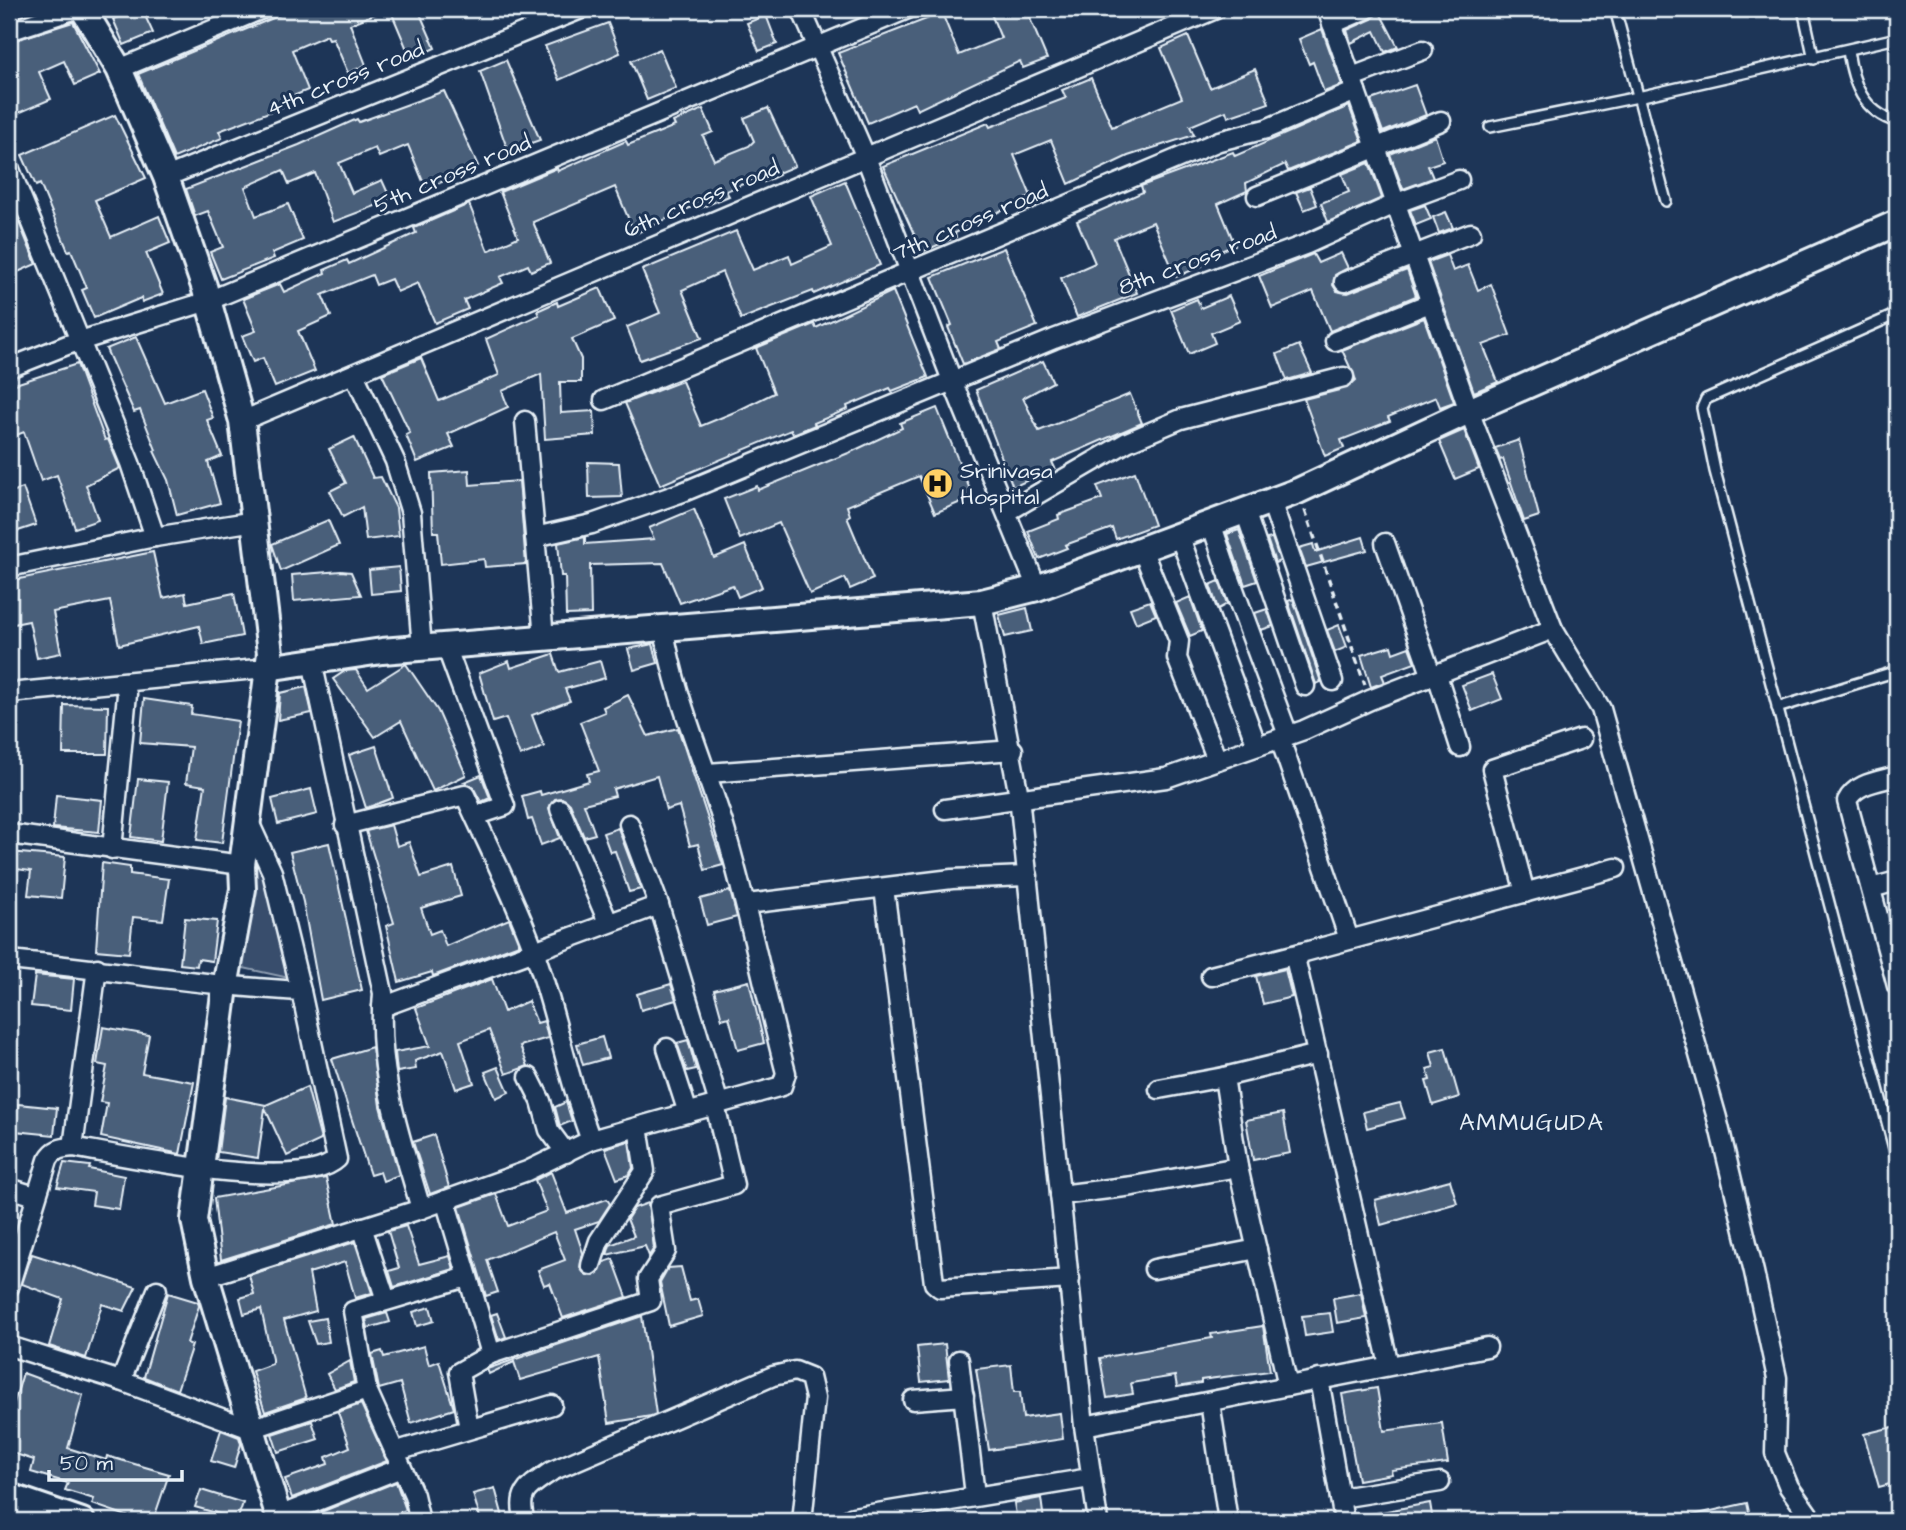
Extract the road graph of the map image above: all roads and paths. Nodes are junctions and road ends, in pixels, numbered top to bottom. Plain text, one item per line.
1 (76, 9) edge
2 (83, 9) edge
3 (262, 9) edge
4 (581, 9) edge
5 (801, 9) edge
6 (908, 9) edge
7 (1216, 9) edge
8 (1367, 9) edge
9 (1615, 9) edge
10 (1803, 9) edge
11 (1329, 16) edge
12 (9, 31) edge
13 (1897, 38) edge
14 (817, 47) junction
15 (1423, 50) dead end
16 (1848, 51) junction
17 (1814, 59) junction
18 (119, 69) junction
19 (1354, 84) junction
20 (1638, 97) junction
21 (1441, 121) dead end
22 (1897, 122) edge
23 (1490, 127) dead end
24 (1376, 147) junction
25 (865, 155) junction
26 (9, 167) edge
27 (166, 177) junction
28 (1459, 180) dead end
29 (1257, 196) dead end
30 (1666, 201) dead end
31 (1397, 203) junction
32 (1897, 223) edge
33 (1471, 233) dead end
34 (1413, 255) junction
35 (911, 273) junction
36 (1344, 282) dead end
37 (208, 302) junction
38 (1430, 303) junction
39 (1897, 314) edge
40 (79, 341) junction
41 (1335, 341) dead end
42 (9, 368) edge
43 (354, 374) junction
44 (1344, 377) dead end
45 (953, 383) junction
46 (604, 400) dead end
47 (1469, 411) junction
48 (242, 421) junction
49 (525, 422) dead end
50 (1298, 491) junction
51 (1271, 501) junction
52 (1245, 511) junction
53 (1007, 512) junction
54 (255, 521) junction
55 (1211, 523) junction
56 (1179, 535) junction
57 (155, 537) junction
58 (536, 537) junction
59 (1385, 543) dead end
60 (1142, 549) junction
61 (9, 567) edge
62 (1037, 588) junction
63 (982, 602) junction
64 (1553, 628) junction
65 (664, 629) junction
66 (544, 638) junction
67 (434, 647) junction
68 (312, 661) junction
69 (267, 668) junction
70 (1897, 671) edge
71 (1434, 676) junction
72 (1333, 681) dead end
73 (124, 683) junction
74 (1305, 686) dead end
75 (9, 693) edge
76 (1370, 700) junction
77 (1777, 708) junction
78 (1284, 737) junction
79 (1581, 738) dead end
80 (1257, 746) junction
81 (1460, 747) dead end
82 (1013, 750) junction
83 (1217, 760) junction
84 (708, 773) junction
85 (1897, 776) edge
86 (1019, 796) junction
87 (560, 809) dead end
88 (944, 809) dead end
89 (475, 816) junction
90 (248, 822) junction
91 (628, 824) dead end
92 (345, 825) junction
93 (9, 834) edge
94 (111, 849) junction
95 (242, 865) junction
96 (1616, 868) dead end
97 (1028, 876) junction
98 (1897, 881) edge
99 (884, 888) junction
100 (1871, 888) junction
101 (1525, 893) junction
102 (747, 904) junction
103 (659, 905) junction
104 (608, 922) junction
105 (1349, 939) junction
106 (534, 950) junction
107 (1301, 953) junction
108 (9, 960) edge
109 (97, 968) junction
110 (1211, 976) dead end
111 (1897, 986) edge
112 (225, 987) junction
113 (301, 991) junction
114 (382, 1007) junction
115 (667, 1048) dead end
116 (1318, 1054) junction
117 (529, 1077) dead end
118 (1224, 1077) junction
119 (1159, 1089) dead end
120 (717, 1104) junction
121 (688, 1113) junction
122 (638, 1127) junction
123 (590, 1140) junction
124 (73, 1147) junction
125 (566, 1153) junction
126 (1897, 1160) edge
127 (1238, 1167) junction
128 (201, 1170) junction
129 (9, 1188) edge
130 (1060, 1195) junction
131 (35, 1196) junction
132 (445, 1200) junction
133 (421, 1209) junction
134 (362, 1227) junction
135 (1257, 1249) junction
136 (590, 1265) dead end
137 (1154, 1269) dead end
138 (206, 1277) junction
139 (467, 1277) junction
140 (1070, 1279) junction
141 (9, 1287) edge
142 (157, 1290) dead end
143 (386, 1300) junction
144 (9, 1346) edge
145 (1487, 1347) dead end
146 (491, 1353) junction
147 (960, 1360) dead end
148 (1389, 1365) junction
149 (1320, 1379) junction
150 (121, 1381) junction
151 (1287, 1386) junction
152 (366, 1390) junction
153 (964, 1396) junction
154 (913, 1401) dead end
155 (1210, 1402) junction
156 (552, 1405) dead end
157 (1084, 1426) junction
158 (250, 1429) junction
159 (469, 1429) junction
160 (397, 1460) junction
161 (1090, 1478) junction
162 (1440, 1482) dead end
163 (975, 1495) junction
164 (9, 1496) edge
165 (1340, 1497) junction
166 (9, 1518) edge
167 (280, 1519) edge
168 (18, 1521) edge
169 (82, 1521) edge
170 (421, 1521) edge
171 (525, 1521) edge
172 (802, 1521) edge
173 (845, 1521) edge
174 (1098, 1521) edge
175 (1228, 1521) edge
176 (1344, 1521) edge
177 (1813, 1521) edge

1 - 12 street
2 - 18 street
3 - 18 street
4 - 27 street, 4th cross road
5 - 14 street
6 - 14 street, 5th cross road
7 - 25 street, 6th cross road
8 - 11 street
9 - 20 lane
10 - 17 lane
11 - 19 street
13 - 16 lane
14 - 25 street
14 - 37 street, 5th cross road
15 - 19 street, 7th cross road
16 - 17 lane
16 - 22 lane
17 - 20 lane
18 - 27 street
19 - 24 street
19 - 35 street, 7th cross road
20 - 23 lane
20 - 30 lane
21 - 24 street
24 - 29 street
24 - 31 street
25 - 35 street
25 - 43 street, 6th cross road
26 - 40 street
27 - 37 street
28 - 31 street, 8th cross road
31 - 34 street
31 - 45 street, 8th cross road
32 - 47 street
33 - 34 street
34 - 36 street
34 - 38 street
35 - 45 street
35 - 46 street, 7th cross road
37 - 40 street, 5th cross road
37 - 48 street
38 - 41 street
38 - 47 street
39 - 77 lane
40 - 42 street, 5th cross road
40 - 57 street
43 - 48 street, 6th cross road
43 - 67 street
44 - 53 street
45 - 53 street
45 - 58 street, 8th cross road
47 - 50 street
47 - 64 street
48 - 54 street
49 - 58 street
50 - 51 street
50 - 76 path
51 - 52 street
51 - 72 street
52 - 55 street
52 - 74 street
53 - 62 street
54 - 57 street
54 - 69 street
55 - 56 street
55 - 78 street
56 - 60 street
56 - 80 street
57 - 61 street
58 - 66 street
59 - 71 street
60 - 62 street
60 - 83 street
62 - 63 street
63 - 65 street
63 - 82 street
64 - 71 street
64 - 177 street
65 - 66 street
65 - 84 street
66 - 67 street
67 - 68 street
67 - 89 street
68 - 69 street
68 - 92 street
69 - 73 street
69 - 90 street
70 - 77 lane
71 - 76 street
71 - 81 street
73 - 75 street
73 - 94 street
76 - 78 street
77 - 126 lane
78 - 80 street
78 - 105 street
79 - 101 street
80 - 83 street
82 - 84 street
82 - 86 street
83 - 86 street
84 - 102 street
85 - 100 street
86 - 88 street
86 - 97 street
87 - 104 street
89 - 92 street
89 - 106 street
90 - 95 street
90 - 113 street
91 - 103 street
92 - 114 street
93 - 94 street
94 - 95 street
95 - 112 street
96 - 101 street
97 - 99 street
97 - 130 street
98 - 100 street
99 - 102 street
99 - 140 street
100 - 111 street
101 - 105 street
102 - 120 street
103 - 104 street
103 - 120 street
104 - 106 street
105 - 107 street
106 - 114 street
106 - 123 street
107 - 110 street
107 - 116 street
108 - 109 street
109 - 112 street
109 - 124 street
112 - 113 street
112 - 128 street
113 - 128 street
114 - 133 street
115 - 121 street
116 - 118 street
116 - 148 street
117 - 125 street
118 - 119 street
118 - 127 street
120 - 121 street
120 - 146 street
121 - 122 street
122 - 123 street
122 - 136 street
123 - 125 street
124 - 128 street
124 - 131 street
125 - 132 street
127 - 130 street
127 - 135 street
128 - 138 street
129 - 131 street
130 - 140 street
131 - 141 street
132 - 133 street
132 - 139 street
133 - 134 street
134 - 138 street
134 - 143 street
135 - 137 street
135 - 151 street
138 - 158 street
139 - 143 street
139 - 146 street
140 - 157 street
142 - 150 street
143 - 152 street
144 - 150 street
145 - 148 street
146 - 159 street
147 - 153 street
148 - 149 street
149 - 151 street
149 - 165 street
150 - 158 street
151 - 155 street
152 - 158 street
152 - 160 street
153 - 154 street
153 - 163 street
155 - 157 street
155 - 175 street
156 - 159 street
157 - 161 street
158 - 167 street
159 - 160 street
160 - 167 street
160 - 170 street
161 - 163 street
161 - 174 street
162 - 165 street
163 - 173 street
164 - 169 street
165 - 176 street
166 - 168 street
171 - 172 street

